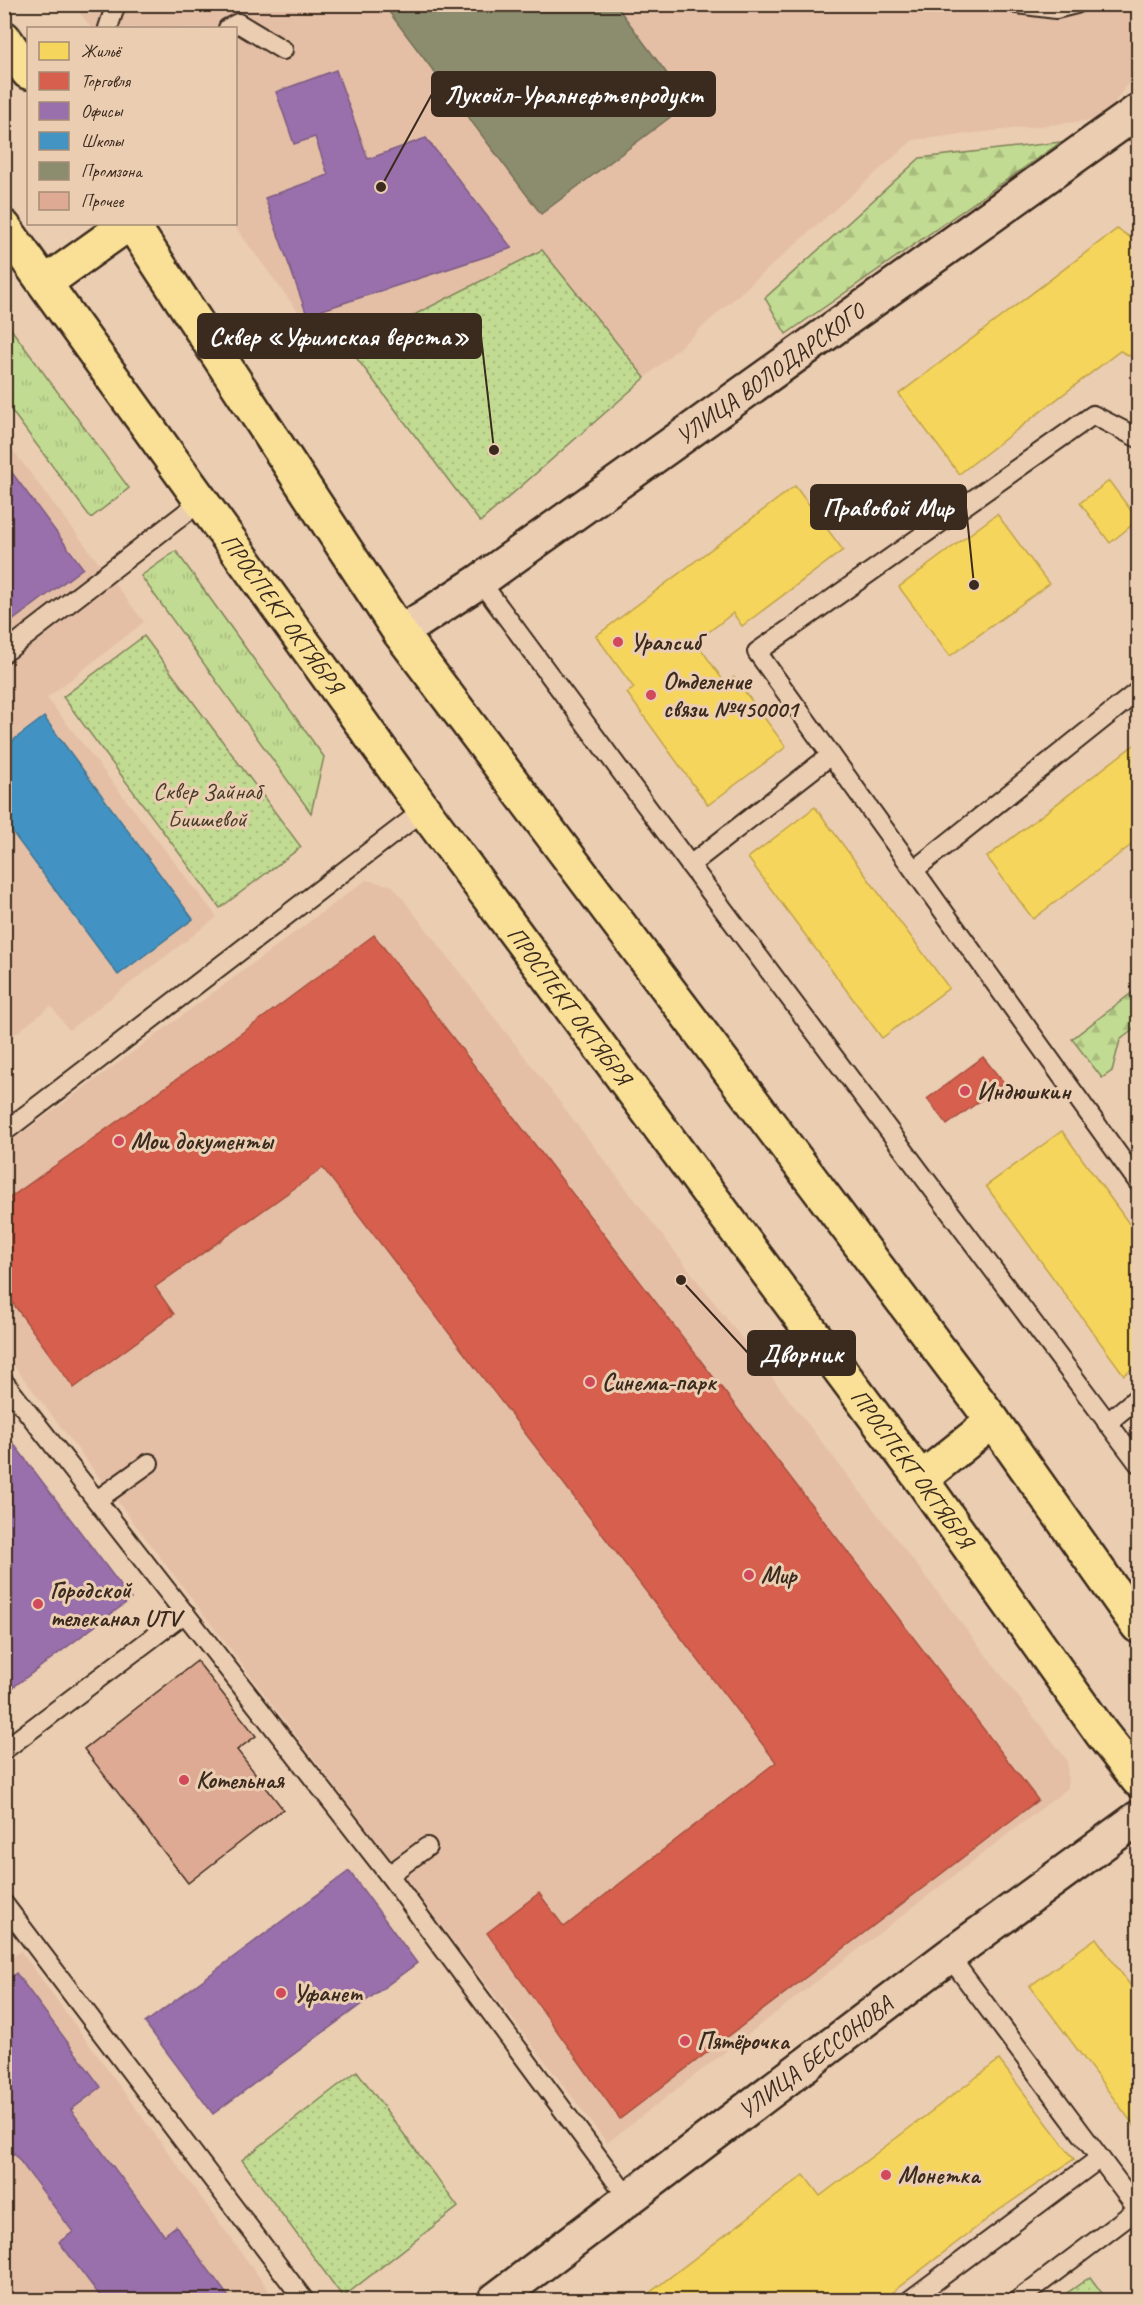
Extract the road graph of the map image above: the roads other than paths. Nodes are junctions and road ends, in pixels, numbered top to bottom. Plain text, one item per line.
1 (116, 4) edge
2 (1017, 4) edge
3 (1076, 4) edge
4 (108, 27) edge
5 (230, 27) edge
6 (4, 38) edge
7 (283, 50) dead end
8 (27, 71) edge
9 (1138, 111) edge
10 (129, 225) edge
11 (131, 225) edge
12 (4, 227) edge
13 (45, 283) junction
14 (1138, 438) edge
15 (201, 501) junction
16 (480, 581) junction
17 (400, 633) junction
18 (4, 653) edge
19 (1138, 691) edge
20 (831, 755) junction
21 (424, 810) junction
22 (690, 865) junction
23 (914, 870) junction
24 (4, 1132) edge
25 (1138, 1182) edge
26 (4, 1382) edge
27 (1138, 1396) edge
28 (993, 1422) junction
29 (1107, 1423) junction
30 (149, 1463) dead end
31 (1138, 1463) edge
32 (921, 1479) junction
33 (97, 1500) junction
34 (185, 1613) junction
35 (1138, 1626) edge
36 (4, 1750) edge
37 (1138, 1780) edge
38 (1138, 1818) edge
39 (427, 1848) dead end
40 (388, 1875) junction
41 (4, 1905) edge
42 (949, 1956) junction
43 (1100, 2157) junction
44 (629, 2199) junction
45 (1138, 2209) edge
46 (304, 2301) edge
47 (495, 2301) edge
48 (910, 2301) edge
49 (1018, 2301) edge

1 - 4 lane
2 - 3 lane
5 - 7 lane
6 - 8 main road
9 - 16 street, УЛИЦА ВОЛОДАРСКОГО
10 - 13 main road
11 - 17 main road
12 - 13 main road, ПРОСПЕКТ ОКТЯБРЯ
13 - 15 main road, ПРОСПЕКТ ОКТЯБРЯ
14 - 20 lane
15 - 18 lane
15 - 21 main road, ПРОСПЕКТ ОКТЯБРЯ
16 - 17 street, УЛИЦА ВОЛОДАРСКОГО
16 - 22 lane
17 - 28 main road
19 - 23 lane
20 - 22 lane
20 - 23 lane
21 - 24 lane
21 - 32 main road, ПРОСПЕКТ ОКТЯБРЯ
22 - 29 lane
23 - 25 lane
26 - 33 lane
27 - 29 lane
28 - 32 main road
28 - 35 main road
29 - 31 lane
30 - 33 lane
32 - 37 main road, ПРОСПЕКТ ОКТЯБРЯ
33 - 34 lane
34 - 36 lane
34 - 40 lane
38 - 42 street, УЛИЦА БЕССОНОВА
39 - 40 lane
40 - 44 lane
41 - 46 lane
42 - 43 lane
42 - 44 street, УЛИЦА БЕССОНОВА
43 - 45 lane
43 - 48 lane
44 - 47 street, УЛИЦА БЕССОНОВА
45 - 49 lane

